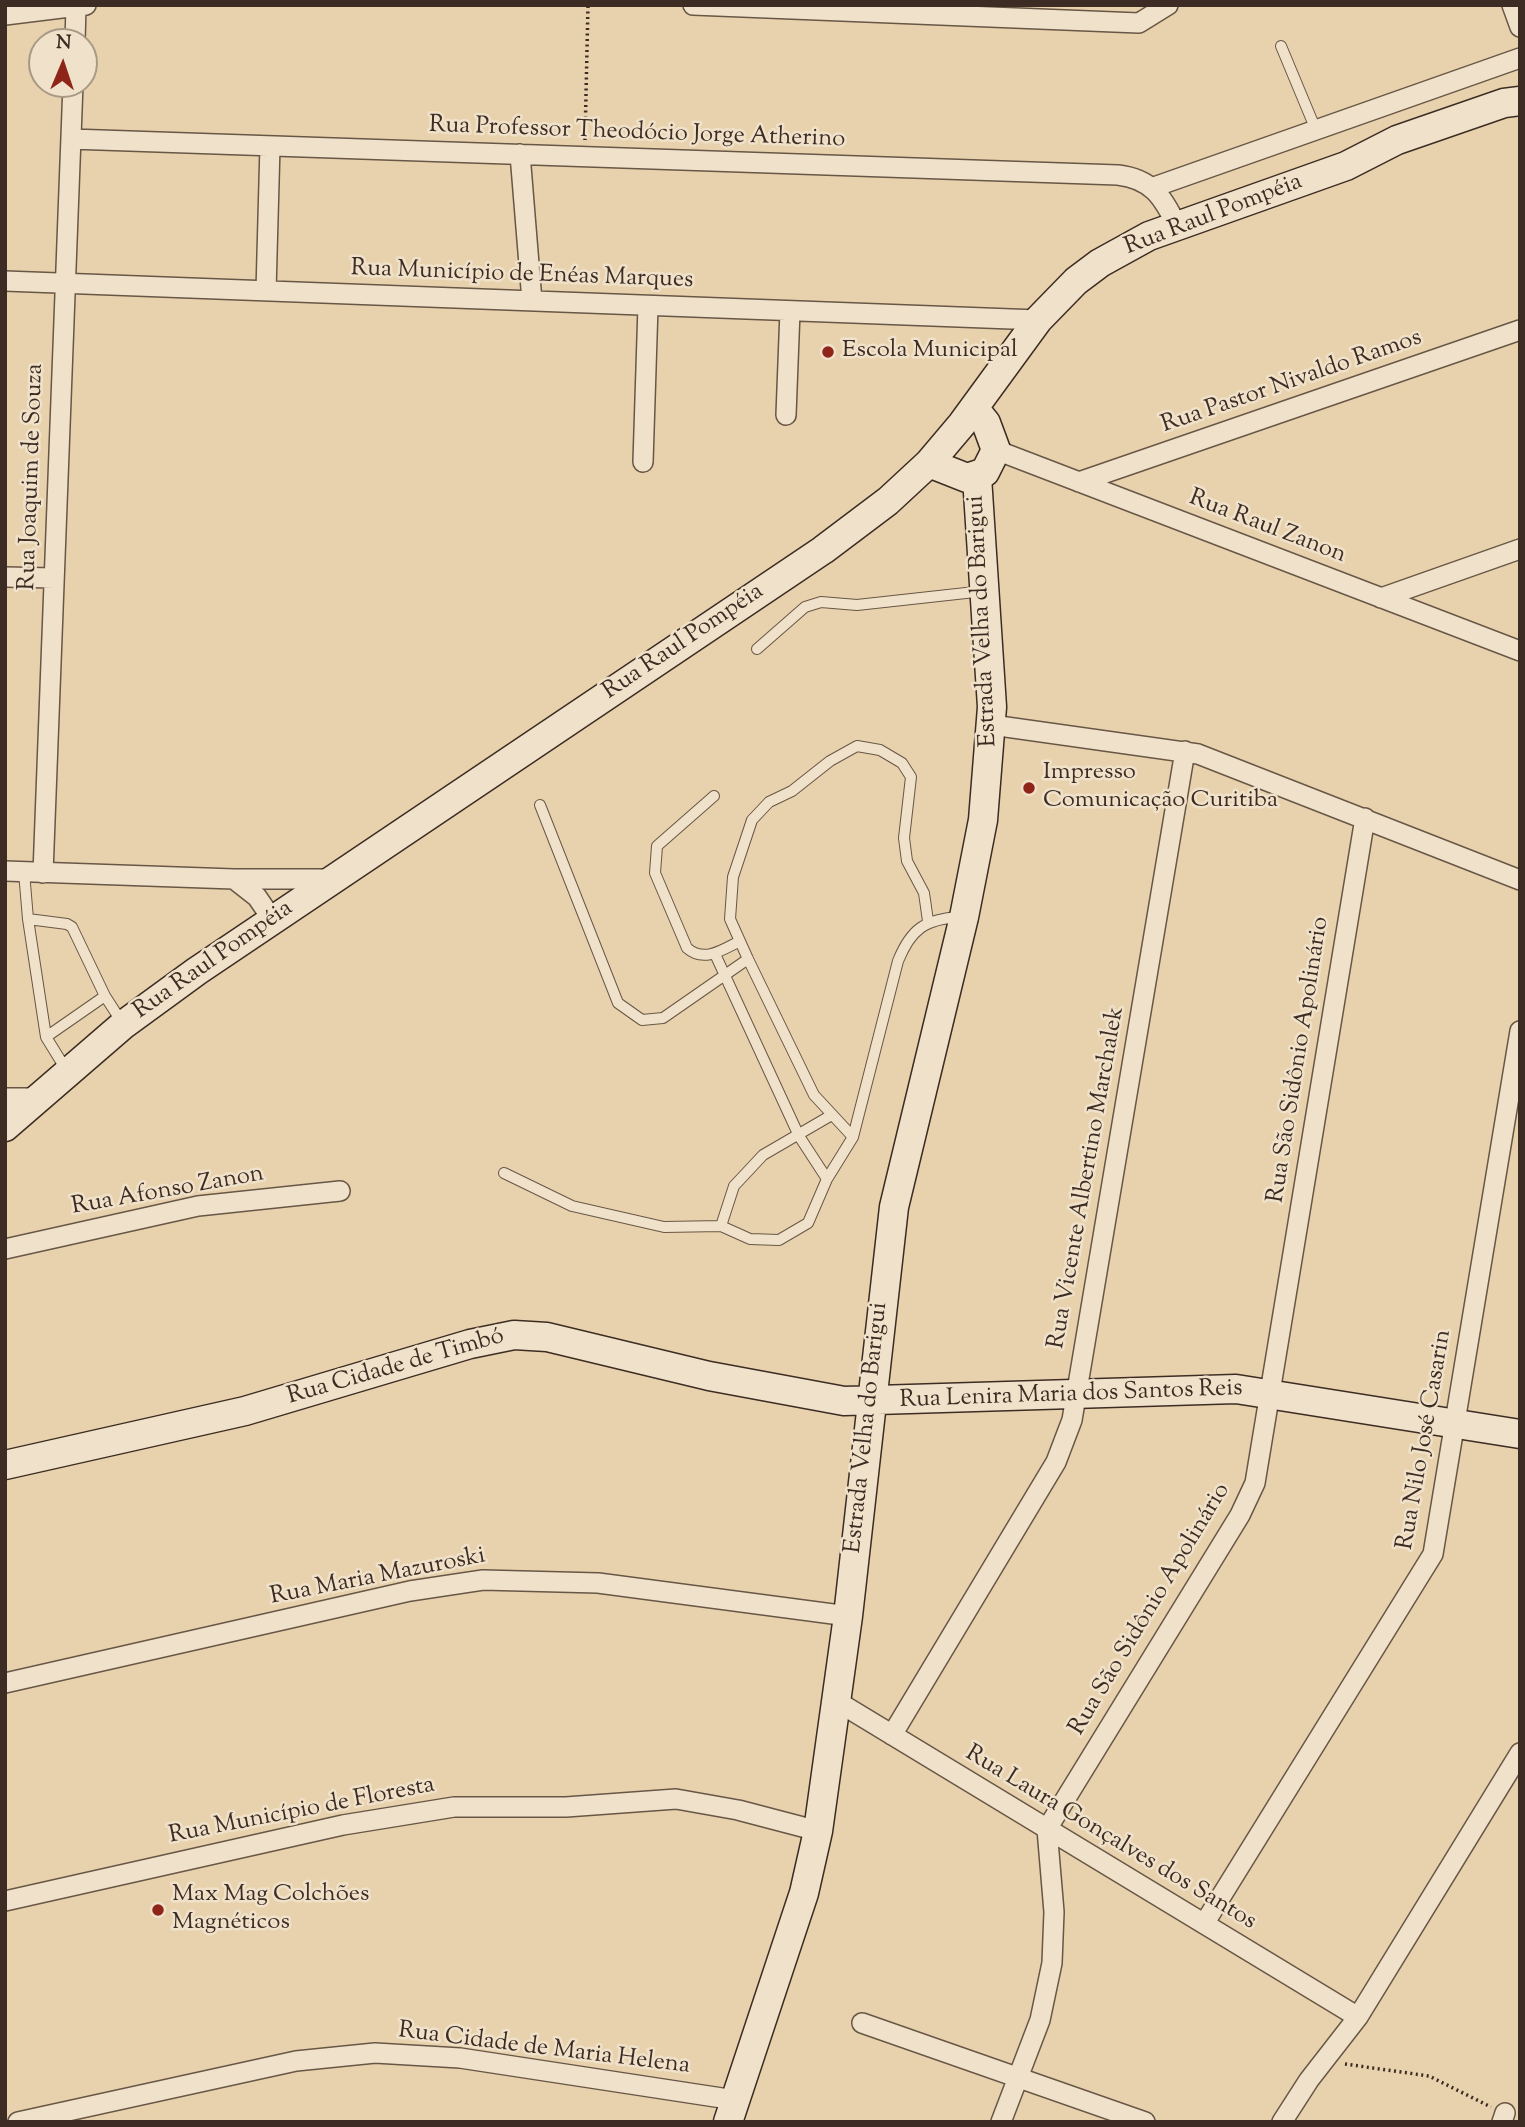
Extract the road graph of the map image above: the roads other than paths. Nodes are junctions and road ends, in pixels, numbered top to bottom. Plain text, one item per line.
1 (693, 5) edge
2 (1168, 5) edge
3 (1512, 5) edge
4 (81, 6) edge
5 (878, 9) edge
6 (5, 15) edge
7 (1520, 27) edge
8 (77, 28) edge
9 (1280, 46) dead end
10 (1520, 58) edge
11 (72, 98) edge
12 (1520, 101) edge
13 (1520, 113) edge
14 (1316, 130) junction
15 (71, 139) junction
16 (270, 146) junction
17 (520, 154) junction
18 (1346, 166) junction
19 (1154, 187) junction
20 (1177, 226) junction
21 (5, 281) edge
22 (65, 284) junction
23 (266, 291) junction
24 (532, 301) junction
25 (648, 306) junction
26 (790, 311) junction
27 (1038, 320) junction
28 (1520, 330) edge
29 (974, 408) junction
30 (786, 415) dead end
31 (996, 450) junction
32 (643, 462) dead end
33 (929, 463) junction
34 (977, 477) junction
35 (1079, 482) junction
36 (1520, 549) edge
37 (5, 577) edge
38 (54, 578) junction
39 (984, 592) junction
40 (1381, 598) junction
41 (757, 649) dead end
42 (1520, 651) edge
43 (992, 725) junction
44 (1185, 751) junction
45 (714, 796) dead end
46 (540, 805) dead end
47 (1364, 818) junction
48 (24, 872) edge
49 (332, 878) junction
50 (234, 879) junction
51 (1520, 880) edge
52 (964, 917) junction
53 (28, 919) junction
54 (272, 919) junction
55 (928, 921) junction
56 (740, 941) junction
57 (715, 954) junction
58 (748, 960) junction
59 (725, 975) junction
60 (105, 996) junction
61 (123, 1025) junction
62 (1520, 1031) edge
63 (46, 1037) junction
64 (67, 1071) junction
65 (5, 1098) edge
66 (37, 1098) junction
67 (831, 1116) junction
68 (5, 1127) edge
69 (799, 1136) junction
70 (853, 1137) junction
71 (504, 1173) dead end
72 (827, 1179) junction
73 (340, 1191) dead end
74 (721, 1226) junction
75 (5, 1249) edge
76 (1270, 1393) junction
77 (1076, 1395) junction
78 (871, 1402) junction
79 (1456, 1424) junction
80 (1520, 1434) edge
81 (5, 1465) edge
82 (848, 1616) junction
83 (5, 1683) edge
84 (838, 1702) junction
85 (892, 1735) junction
86 (1520, 1753) edge
87 (1047, 1829) junction
88 (818, 1831) junction
89 (5, 1901) edge
90 (1204, 1924) junction
91 (1358, 2017) junction
92 (862, 2023) dead end
93 (1019, 2078) junction
94 (732, 2111) edge
95 (18, 2122) edge
96 (1002, 2122) edge
97 (1144, 2122) edge
98 (1282, 2122) edge

1 - 5 street
2 - 5 street
3 - 7 street
4 - 6 street
4 - 8 street
9 - 14 lane
10 - 14 street
11 - 15 street, Rua Joaquim de Souza
12 - 18 main road, Rua Raul Pompéia
13 - 18 main road, Rua Raul Pompéia
14 - 19 street
15 - 16 street, Rua Professor Theodócio Jorge Atherino
15 - 22 street, Rua Joaquim de Souza
16 - 17 street, Rua Professor Theodócio Jorge Atherino
16 - 23 street
17 - 19 street, Rua Professor Theodócio Jorge Atherino
17 - 24 street
18 - 20 main road, Rua Raul Pompéia
19 - 20 street
20 - 27 main road, Rua Raul Pompéia
21 - 22 street, Rua Município de Enéas Marques
22 - 23 street, Rua Município de Enéas Marques
22 - 38 street, Rua Joaquim de Souza
23 - 24 street, Rua Município de Enéas Marques
24 - 25 street, Rua Município de Enéas Marques
25 - 26 street, Rua Município de Enéas Marques
25 - 32 street
26 - 27 street, Rua Município de Enéas Marques
26 - 30 street
27 - 29 main road, Rua Raul Pompéia
28 - 35 street, Rua Pastor Nivaldo Ramos
29 - 31 main road
29 - 33 main road, Rua Raul Pompéia
31 - 34 main road
31 - 35 street, Rua Raul Zanon
33 - 34 main road
33 - 49 main road, Rua Raul Pompéia
34 - 39 main road, Estrada Velha do Barigui
35 - 40 street, Rua Raul Zanon
36 - 40 street
37 - 38 street
38 - 48 street, Rua Joaquim de Souza
39 - 41 lane
39 - 43 main road, Estrada Velha do Barigui
40 - 42 street, Rua Raul Zanon
43 - 44 street
43 - 52 main road, Estrada Velha do Barigui
44 - 47 street
44 - 77 street, Rua Vicente Albertino Marchalek
45 - 57 lane
46 - 59 lane
47 - 51 street
47 - 76 street, Rua São Sidônio Apolinário
48 - 50 street
48 - 53 lane
49 - 50 street
49 - 54 main road, Rua Raul Pompéia
50 - 54 street
52 - 55 lane
52 - 78 main road, Estrada Velha do Barigui
53 - 60 lane
53 - 63 lane
54 - 61 main road, Rua Raul Pompéia
55 - 56 lane
55 - 70 lane
56 - 57 lane
56 - 58 lane
57 - 59 lane
58 - 59 lane
58 - 67 lane
59 - 69 lane
60 - 61 lane
60 - 63 lane
61 - 64 main road, Rua Raul Pompéia
62 - 79 street, Rua Nilo José Casarin
63 - 64 lane
64 - 66 main road, Rua Raul Pompéia
65 - 66 street
66 - 68 main road, Rua Raul Pompéia
67 - 69 lane
67 - 70 lane
69 - 72 lane
69 - 74 lane
70 - 72 lane
71 - 74 lane
72 - 74 lane
73 - 75 street, Rua Afonso Zanon
76 - 77 main road, Rua Lenira Maria dos Santos Reis
76 - 79 main road, Rua Lenira Maria dos Santos Reis
76 - 87 street, Rua São Sidônio Apolinário
77 - 78 main road, Rua Lenira Maria dos Santos Reis
77 - 85 street, Rua Vicente Albertino Marchalek
78 - 81 main road, Rua Cidade de Timbó
78 - 82 main road, Estrada Velha do Barigui
79 - 80 main road, Rua Lenira Maria dos Santos Reis
79 - 90 street, Rua Nilo José Casarin
82 - 83 street, Rua Maria Mazuroski
82 - 84 main road, Estrada Velha do Barigui
84 - 85 street, Rua Laura Gonçalves dos Santos
84 - 88 main road, Estrada Velha do Barigui
85 - 87 street, Rua Laura Gonçalves dos Santos
86 - 91 street
87 - 90 street, Rua Laura Gonçalves dos Santos
87 - 93 street
88 - 89 street, Rua Município de Floresta
88 - 94 main road, Estrada Velha do Barigui
90 - 91 street, Rua Laura Gonçalves dos Santos
91 - 98 street
92 - 93 street
93 - 96 street
93 - 97 street
94 - 95 street, Rua Cidade de Maria Helena

